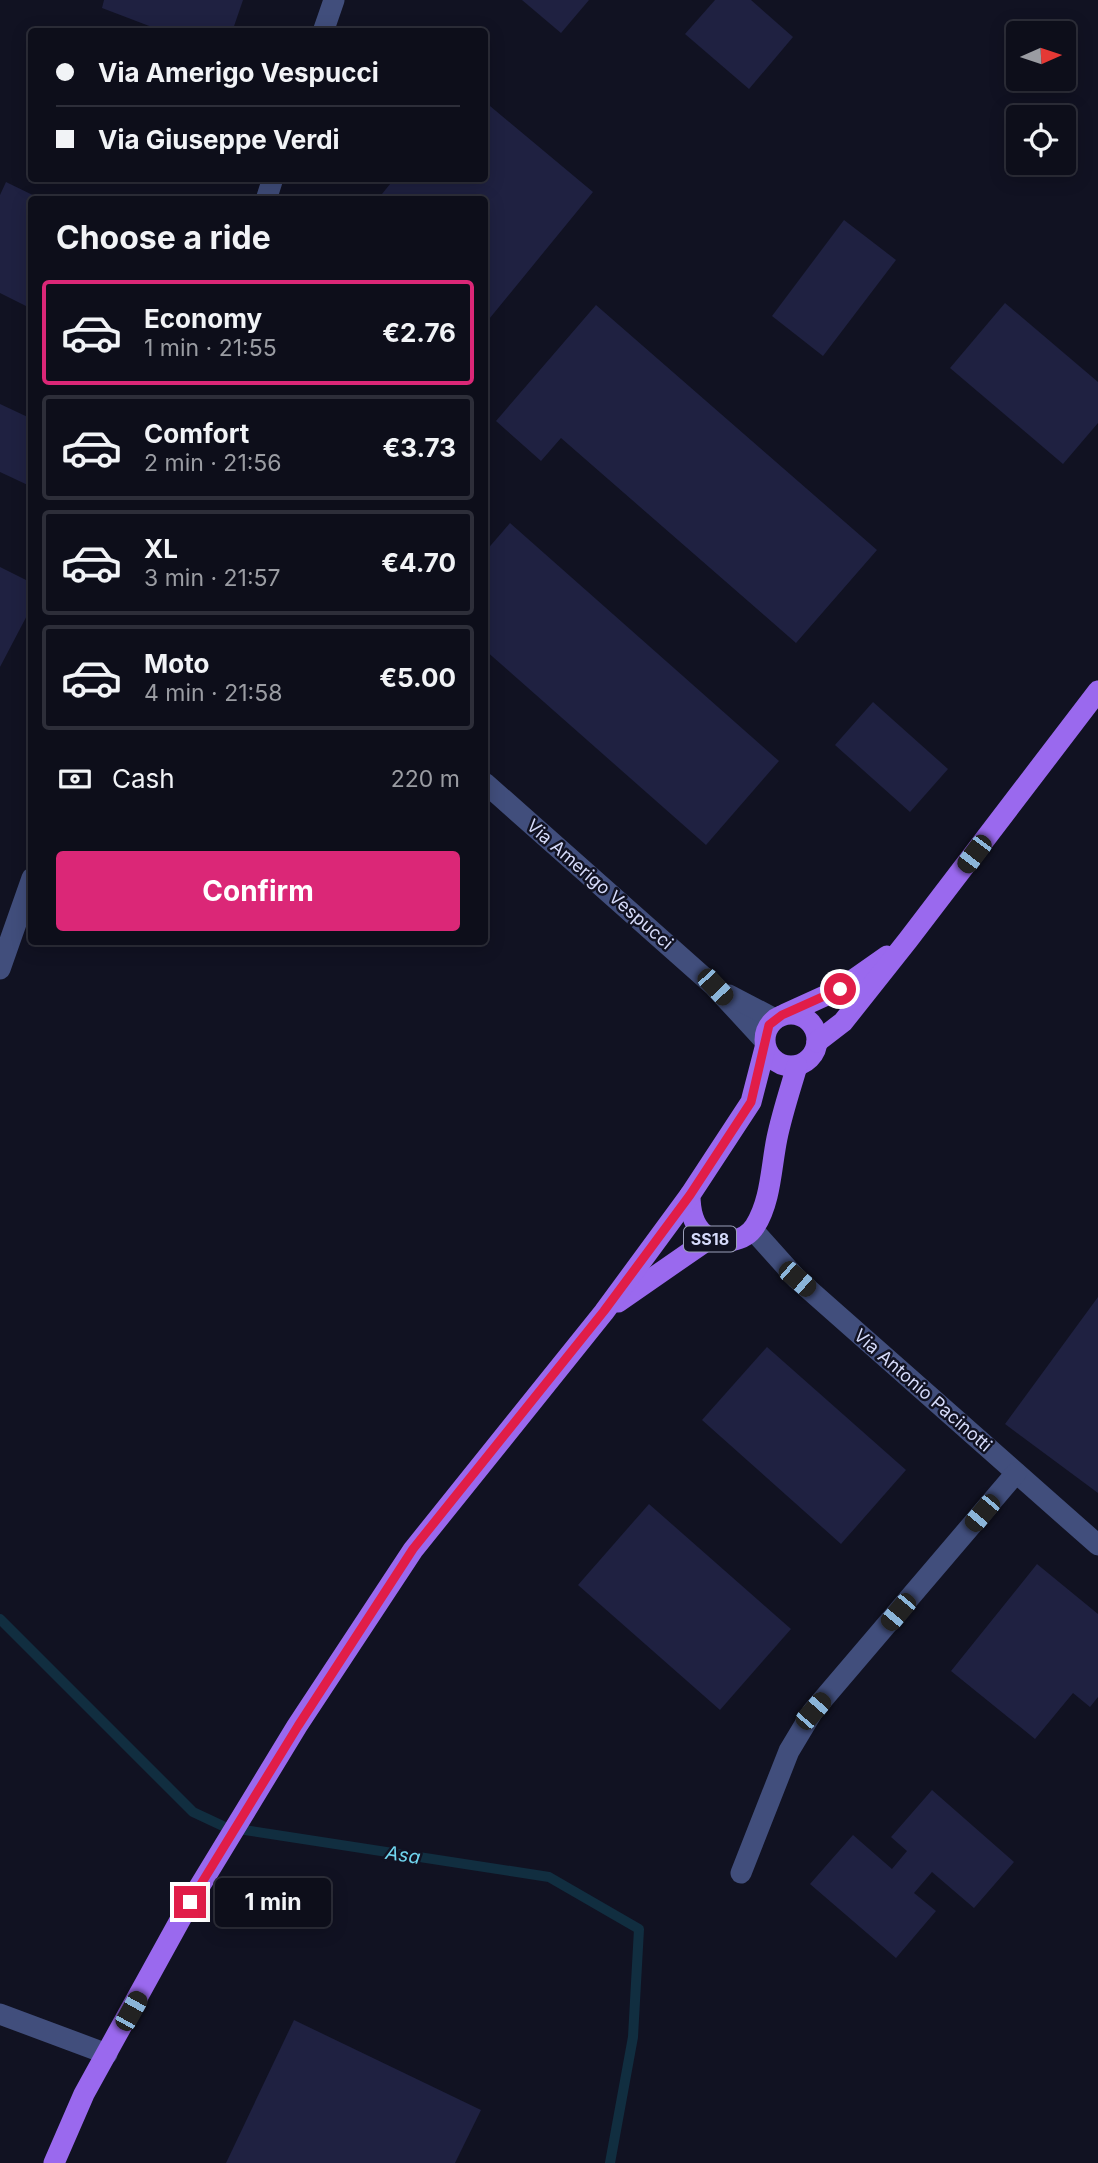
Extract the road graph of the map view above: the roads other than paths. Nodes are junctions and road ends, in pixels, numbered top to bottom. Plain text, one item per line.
1 (334, 0) edge
2 (325, 28) edge
3 (1098, 691) edge
4 (488, 786) edge
5 (28, 889) edge
6 (908, 940) junction
7 (0, 969) edge
8 (715, 987) junction
9 (779, 1017) junction
10 (817, 1042) junction
11 (765, 1044) junction
12 (797, 1066) junction
13 (690, 1195) junction
14 (754, 1230) junction
15 (709, 1239) junction
16 (604, 1311) junction
17 (1016, 1473) junction
18 (1098, 1545) edge
19 (741, 1873) dead end
20 (0, 2014) edge
21 (107, 2054) junction
22 (54, 2163) edge

1 - 2 street
3 - 6 main road, SS18
4 - 8 street, Via Amerigo Vespucci
5 - 7 street
6 - 9 main road, SS18
6 - 10 main road, SS18
8 - 9 street, Via Amerigo Vespucci
8 - 11 street, Via Amerigo Vespucci
9 - 10 main road
9 - 11 main road, SS18
10 - 12 main road, SS18
11 - 12 main road
11 - 13 main road, SS18
12 - 14 main road, SS18
13 - 15 main road, SS18
13 - 16 main road, SS18
14 - 15 main road, SS18
14 - 17 street, Via Antonio Pacinotti
15 - 16 main road, SS18
16 - 21 main road, SS18
17 - 18 street, Via Antonio Pacinotti
17 - 19 street
20 - 21 street
21 - 22 main road, SS18

